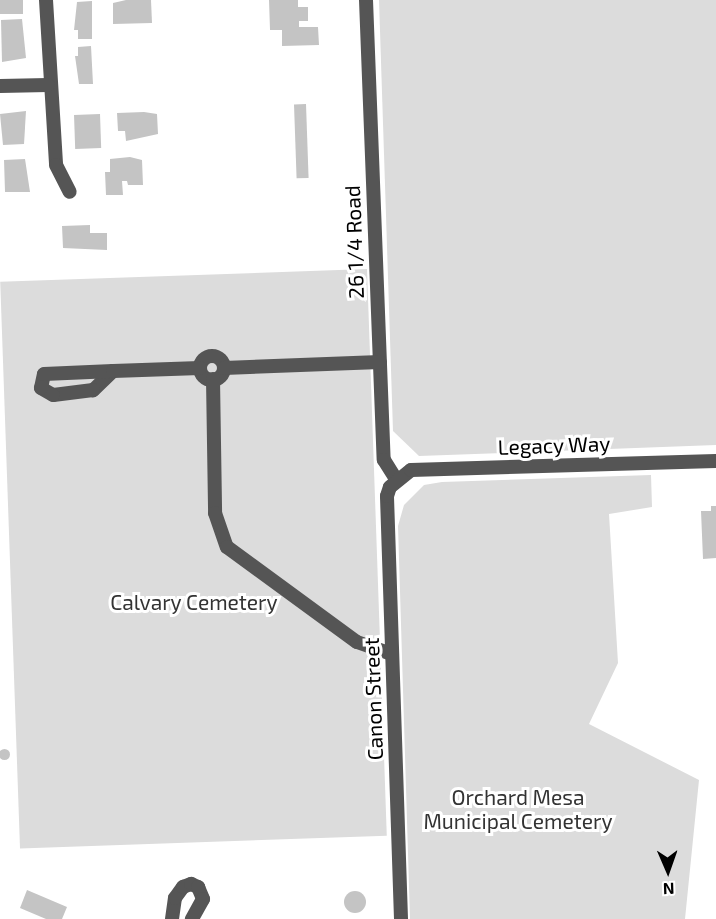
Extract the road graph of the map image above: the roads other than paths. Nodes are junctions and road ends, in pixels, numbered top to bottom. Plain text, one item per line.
1 (46, 0) edge
2 (366, 0) edge
3 (48, 84) junction
4 (0, 86) edge
5 (70, 192) dead end
6 (380, 362) junction
7 (200, 368) junction
8 (224, 368) junction
9 (113, 371) dead end
10 (213, 379) junction
11 (716, 461) edge
12 (396, 479) junction
13 (392, 654) junction
14 (172, 919) edge
15 (192, 919) edge
16 (401, 919) edge

1 - 3 street
2 - 6 street, 26 1/4 Road
3 - 4 street
3 - 5 street
6 - 8 street
6 - 12 street, 26 1/4 Road
7 - 8 street
7 - 9 street
7 - 10 street
8 - 10 street
10 - 13 street
11 - 12 street, Legacy Way
12 - 13 street, Canon Street
13 - 16 street, Canon Street
14 - 15 street

